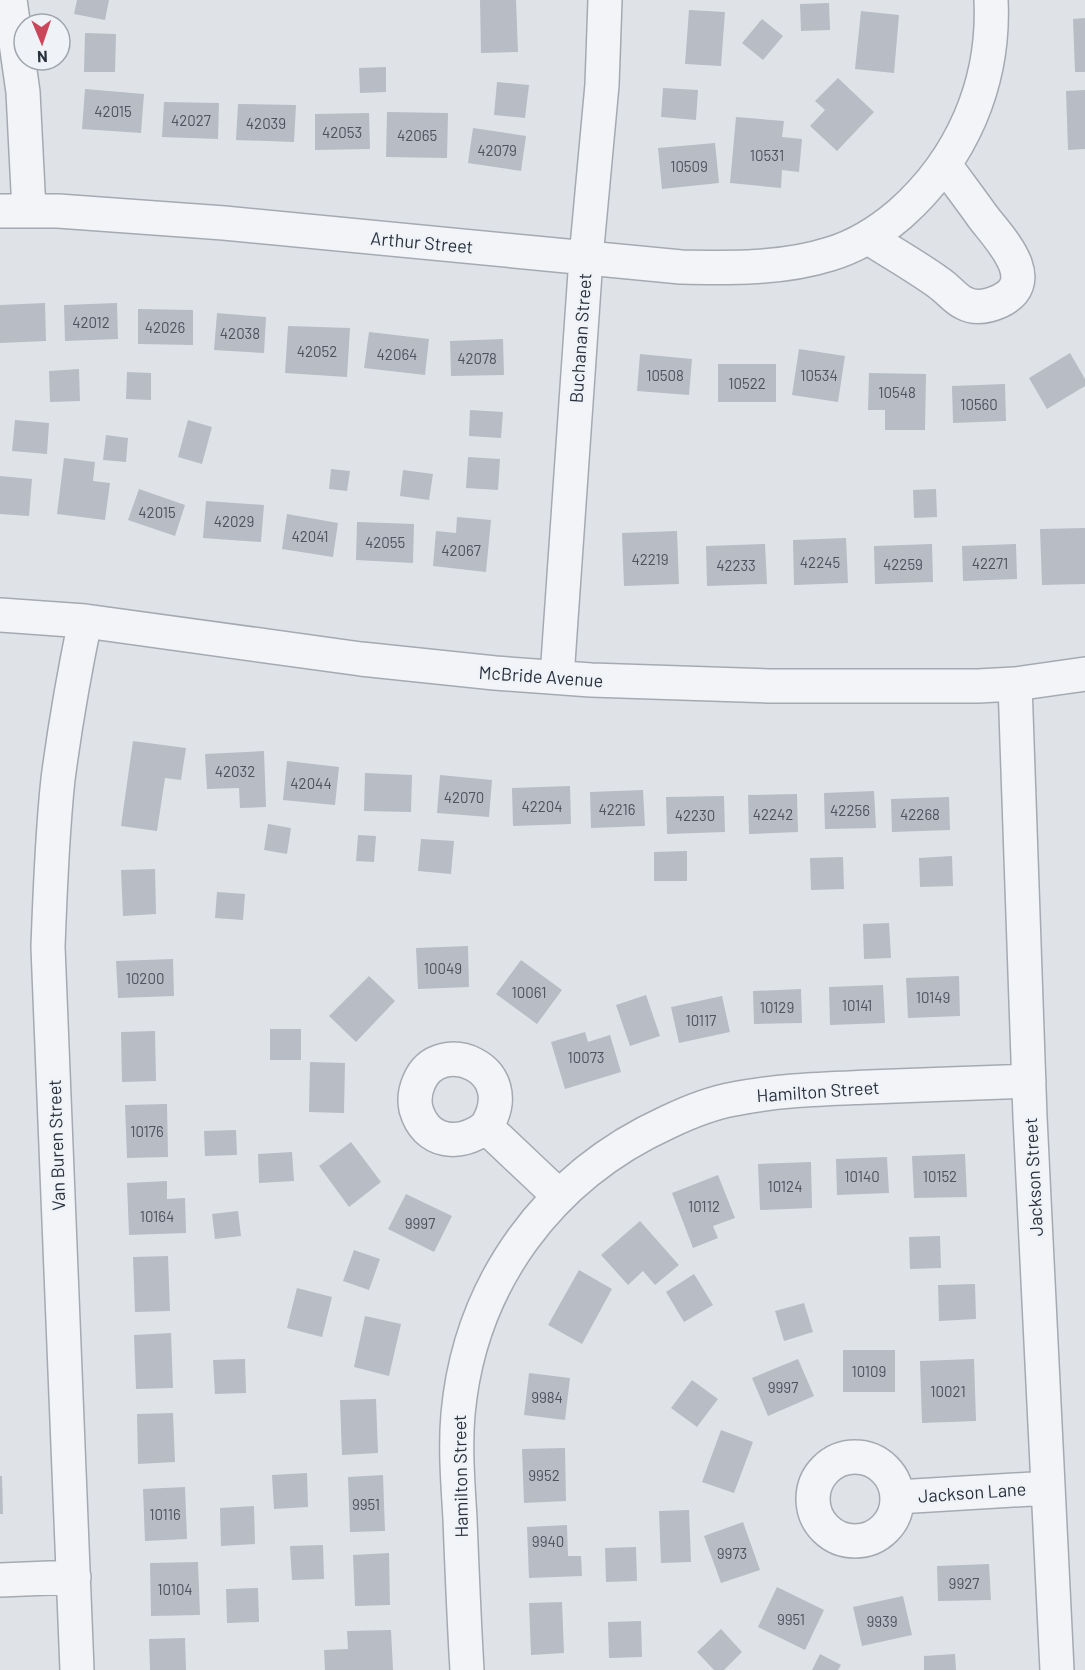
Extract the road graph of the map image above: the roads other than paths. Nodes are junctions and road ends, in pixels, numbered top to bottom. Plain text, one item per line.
1 (10, 0) edge
2 (605, 0) edge
3 (991, 0) edge
4 (945, 165) junction
5 (14, 211) edge
6 (856, 244) junction
7 (586, 258) junction
8 (0, 615) edge
9 (85, 621) junction
10 (1085, 674) edge
11 (557, 677) junction
12 (1015, 684) junction
13 (1029, 1081) junction
14 (486, 1127) dead end
15 (559, 1196) junction
16 (1048, 1488) junction
17 (897, 1497) dead end
18 (74, 1577) junction
19 (0, 1580) edge
20 (77, 1670) edge
21 (467, 1670) edge
22 (1056, 1670) edge

1 - 5 street
2 - 7 street, Buchanan Street
3 - 4 street
4 - 6 street
4 - 6 street
5 - 7 street, Arthur Street
6 - 7 street, Arthur Street
7 - 11 street, Buchanan Street
8 - 9 street, McBride Avenue
9 - 11 street, McBride Avenue
9 - 18 street, Van Buren Street
10 - 12 street, McBride Avenue
11 - 12 street, McBride Avenue
12 - 13 street, Jackson Street
13 - 15 street, Hamilton Street
13 - 16 street, Jackson Street
14 - 15 street
15 - 21 street, Hamilton Street
16 - 17 street, Jackson Lane
16 - 22 street, Jackson Street
18 - 19 street
18 - 20 street, Van Buren Street

